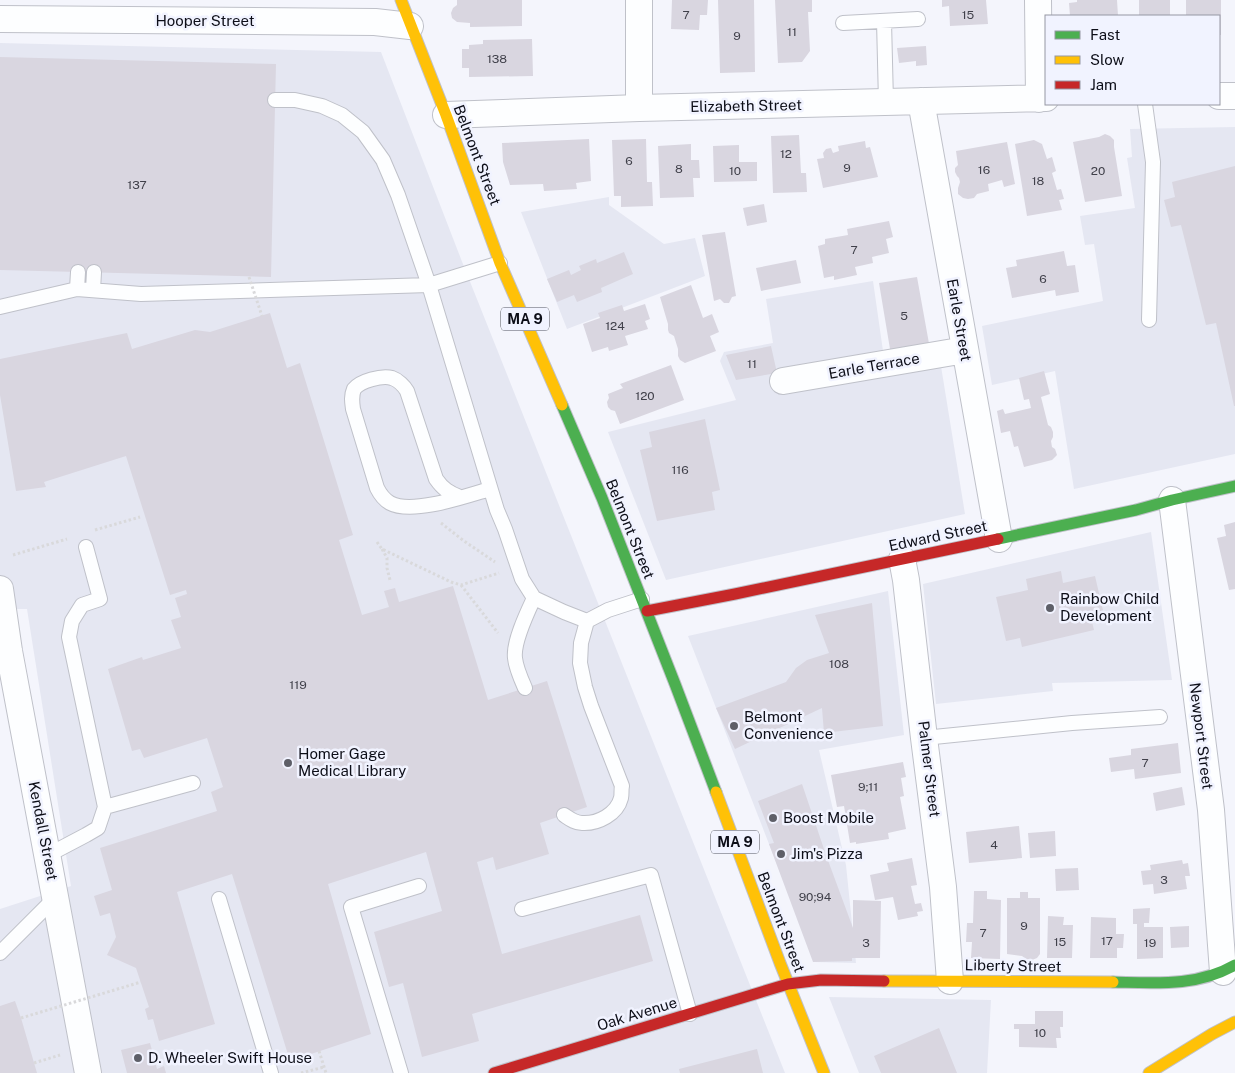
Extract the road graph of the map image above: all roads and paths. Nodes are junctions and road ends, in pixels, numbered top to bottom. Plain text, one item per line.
1 (401, 0) edge
2 (639, 0) edge
3 (1038, 0) edge
4 (0, 19) edge
5 (918, 20) dead end
6 (884, 21) junction
7 (843, 23) dead end
8 (410, 26) junction
9 (1220, 96) edge
10 (1235, 96) edge
11 (1043, 99) edge
12 (275, 100) dead end
13 (921, 101) junction
14 (886, 102) junction
15 (1144, 105) edge
16 (639, 108) junction
17 (446, 115) junction
18 (500, 263) junction
19 (78, 272) dead end
20 (94, 272) dead end
21 (249, 277) dead end
22 (429, 285) junction
23 (77, 289) junction
24 (93, 290) junction
25 (0, 307) edge
26 (262, 316) dead end
27 (1149, 320) dead end
28 (965, 350) junction
29 (783, 382) dead end
30 (1235, 486) edge
31 (490, 489) junction
32 (460, 497) junction
33 (1172, 500) junction
34 (441, 522) dead end
35 (999, 538) junction
36 (377, 542) dead end
37 (86, 547) dead end
38 (382, 549) junction
39 (902, 559) junction
40 (500, 565) dead end
41 (502, 572) dead end
42 (390, 580) dead end
43 (461, 585) junction
44 (0, 589) edge
45 (534, 598) junction
46 (644, 605) junction
47 (587, 621) junction
48 (503, 639) dead end
49 (4, 640) edge
50 (525, 688) dead end
51 (1160, 717) dead end
52 (924, 738) junction
53 (193, 783) dead end
54 (105, 807) junction
55 (564, 814) dead end
56 (48, 856) junction
57 (418, 886) dead end
58 (55, 898) junction
59 (219, 898) dead end
60 (522, 909) dead end
61 (0, 953) edge
62 (1229, 968) edge
63 (950, 980) junction
64 (140, 982) dead end
65 (788, 984) junction
66 (690, 1014) junction
67 (21, 1018) dead end
68 (1235, 1022) edge
69 (319, 1051) dead end
70 (61, 1055) dead end
71 (34, 1064) dead end
72 (324, 1067) junction
73 (88, 1073) edge
74 (271, 1073) edge
75 (301, 1073) edge
76 (326, 1073) edge
77 (401, 1073) edge
78 (494, 1073) edge
79 (824, 1073) edge
80 (1149, 1073) edge

1 - 8 main road, Belmont Street / MA 9
2 - 16 street
3 - 11 street
4 - 8 street, Hooper Street
5 - 6 lane
6 - 7 lane
6 - 14 lane
8 - 17 main road, Belmont Street / MA 9
9 - 10 street
11 - 13 street, Elizabeth Street
12 - 22 lane
13 - 14 street, Elizabeth Street
13 - 28 street, Earle Street
14 - 16 street, Elizabeth Street
15 - 27 lane
16 - 17 street, Elizabeth Street
17 - 18 main road, Belmont Street / MA 9
18 - 22 lane
18 - 46 main road, Belmont Street / MA 9
19 - 23 lane
20 - 24 lane
21 - 26 path, bridge
22 - 24 lane
22 - 31 lane
23 - 24 lane
23 - 25 lane
28 - 29 street, Earle Terrace
28 - 35 street, Earle Street
30 - 33 main road, Edward Street
31 - 32 lane
31 - 45 lane
32 - 32 lane
33 - 35 main road, Edward Street
33 - 62 street, Newport Street
34 - 40 path
35 - 39 main road, Edward Street
36 - 38 path
37 - 54 lane
38 - 42 path
38 - 43 path
39 - 46 main road, Edward Street
39 - 52 street, Palmer Street
41 - 43 path
43 - 48 path
44 - 49 street, Kendall Street
45 - 47 lane
45 - 50 lane
46 - 47 lane
46 - 65 main road, Belmont Street / MA 9
47 - 55 lane
49 - 56 street, Kendall Street
51 - 52 lane
52 - 63 street, Palmer Street
53 - 54 lane
54 - 56 lane
56 - 58 street, Kendall Street
57 - 77 lane
58 - 61 lane
58 - 73 street, Kendall Street
59 - 74 lane
60 - 66 lane
62 - 63 main road, Liberty Street
63 - 65 main road, Liberty Street
64 - 67 path, bridge
65 - 66 main road, Oak Avenue
65 - 79 main road, Belmont Street / MA 9
66 - 78 main road, Oak Avenue
68 - 80 main road
69 - 72 path
70 - 71 path
72 - 75 path
72 - 76 path

